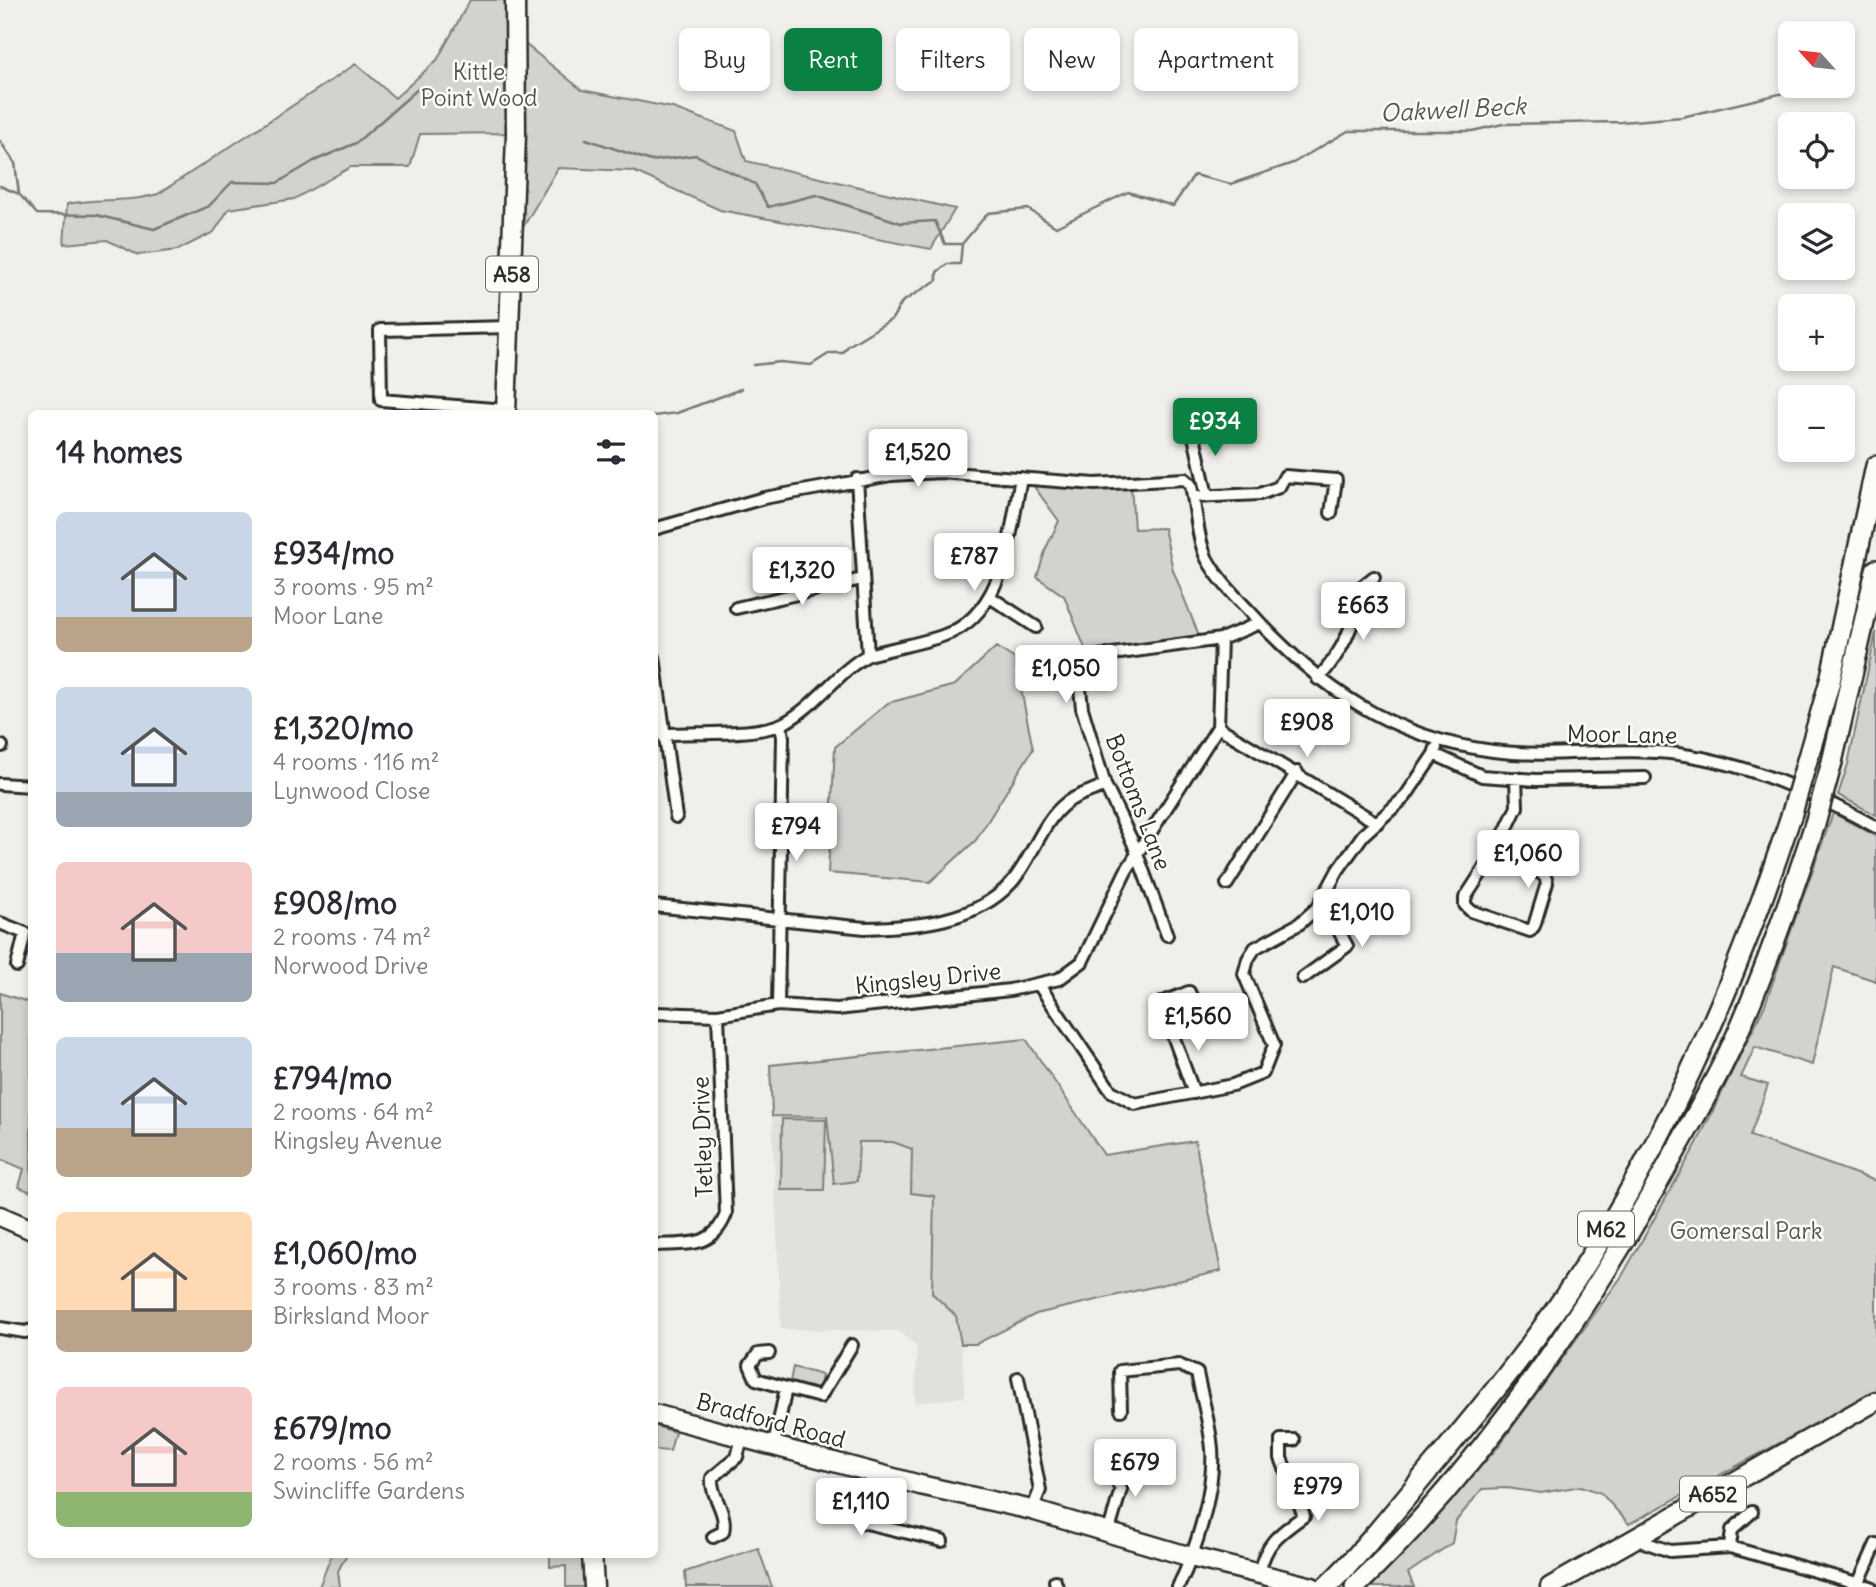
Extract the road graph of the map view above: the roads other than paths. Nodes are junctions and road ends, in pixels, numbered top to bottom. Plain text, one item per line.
1 (515, 0) edge
2 (510, 327) junction
3 (485, 410) edge
4 (506, 410) edge
5 (1192, 427) dead end
6 (1876, 466) edge
7 (1021, 478) junction
8 (857, 479) junction
9 (1207, 496) junction
10 (1193, 497) junction
11 (1331, 513) dead end
12 (658, 528) edge
13 (1876, 570) edge
14 (1374, 577) dead end
15 (862, 579) junction
16 (990, 597) junction
17 (736, 608) dead end
18 (1260, 623) junction
19 (1036, 627) dead end
20 (1221, 639) junction
21 (868, 655) junction
22 (1318, 679) junction
23 (658, 681) edge
24 (781, 725) junction
25 (1218, 727) junction
26 (667, 734) junction
27 (658, 735) edge
28 (1438, 741) junction
29 (1434, 754) junction
30 (1297, 772) junction
31 (1516, 778) junction
32 (1645, 778) dead end
33 (0, 784) edge
34 (1105, 785) junction
35 (28, 786) edge
36 (676, 817) dead end
37 (1377, 822) junction
38 (1876, 827) edge
39 (1498, 847) junction
40 (1137, 858) junction
41 (1227, 884) dead end
42 (658, 906) edge
43 (1318, 907) junction
44 (779, 919) junction
45 (0, 923) edge
46 (1167, 935) dead end
47 (1346, 946) junction
48 (1360, 947) dead end
49 (17, 966) dead end
50 (1303, 978) dead end
51 (1039, 985) junction
52 (778, 1005) junction
53 (1196, 1007) dead end
54 (658, 1013) edge
55 (718, 1015) junction
56 (1194, 1093) junction
57 (0, 1216) edge
58 (28, 1228) edge
59 (658, 1245) edge
60 (0, 1328) edge
61 (28, 1331) edge
62 (852, 1345) dead end
63 (769, 1353) dead end
64 (1018, 1378) dead end
65 (786, 1388) junction
66 (1876, 1401) edge
67 (1121, 1410) dead end
68 (658, 1415) edge
69 (742, 1438) junction
70 (1294, 1440) dead end
71 (774, 1445) junction
72 (1116, 1458) dead end
73 (874, 1472) junction
74 (1032, 1510) junction
75 (1752, 1512) dead end
76 (1108, 1534) junction
77 (713, 1537) dead end
78 (1635, 1539) junction
79 (942, 1541) dead end
80 (1876, 1544) edge
81 (1730, 1547) junction
82 (1191, 1557) junction
83 (592, 1558) edge
84 (1266, 1575) junction
85 (1859, 1582) junction
86 (594, 1587) edge
87 (1178, 1587) edge
88 (1312, 1587) edge
89 (1326, 1587) edge
90 (1355, 1587) edge
91 (1550, 1587) edge
92 (1871, 1587) edge

1 - 2 main road, A58
2 - 3 street
2 - 4 main road, A58
5 - 9 street
6 - 89 highway, M62, bridge
7 - 8 street
7 - 10 street
7 - 16 street
8 - 12 street
8 - 15 street
9 - 10 street
9 - 11 street
10 - 18 street, Moor Lane
13 - 90 highway, M62, bridge
14 - 22 street
15 - 17 street
15 - 21 street
16 - 19 street
16 - 21 street
18 - 20 street, Bottoms Lane
18 - 22 street, Moor Lane
20 - 25 street
20 - 34 street, Bottoms Lane
21 - 24 street
22 - 28 street, Moor Lane
23 - 26 street
24 - 26 street
24 - 44 street
25 - 30 street
25 - 40 street, Kingsley Drive
26 - 27 street
26 - 36 street
28 - 29 street
28 - 38 street, Moor Lane
29 - 31 street, Moor Lane
29 - 37 street
30 - 37 street
30 - 41 street
31 - 32 street, Moor Lane
31 - 39 street
33 - 35 street
34 - 40 street, Bottoms Lane
34 - 44 street
37 - 43 street
39 - 39 street
40 - 46 street, Bottoms Lane
40 - 51 street, Kingsley Drive
42 - 44 street
43 - 47 street
43 - 56 street
44 - 52 street
45 - 49 street
47 - 48 street
47 - 50 street
51 - 52 street, Kingsley Drive
51 - 56 street
52 - 55 street, Kingsley Drive
53 - 56 street
54 - 55 street, Kingsley Drive
55 - 59 street, Tetley Drive
57 - 58 main road
60 - 61 street
62 - 65 street
63 - 65 street
64 - 74 street
65 - 71 street
66 - 78 main road, A652
67 - 82 street
68 - 69 main road, Bradford Road
69 - 71 main road, Bradford Road
69 - 77 street
70 - 84 street
71 - 73 main road, Bradford Road
72 - 76 street
73 - 74 main road, Bradford Road
73 - 79 street
74 - 76 main road, Bradford Road
75 - 81 street
76 - 82 main road, Bradford Road
78 - 81 street
78 - 91 main road, A652
80 - 85 street
81 - 85 street
82 - 84 main road, Bradford Road
82 - 87 street
83 - 86 main road
84 - 88 main road, Bradford Road
85 - 92 street

